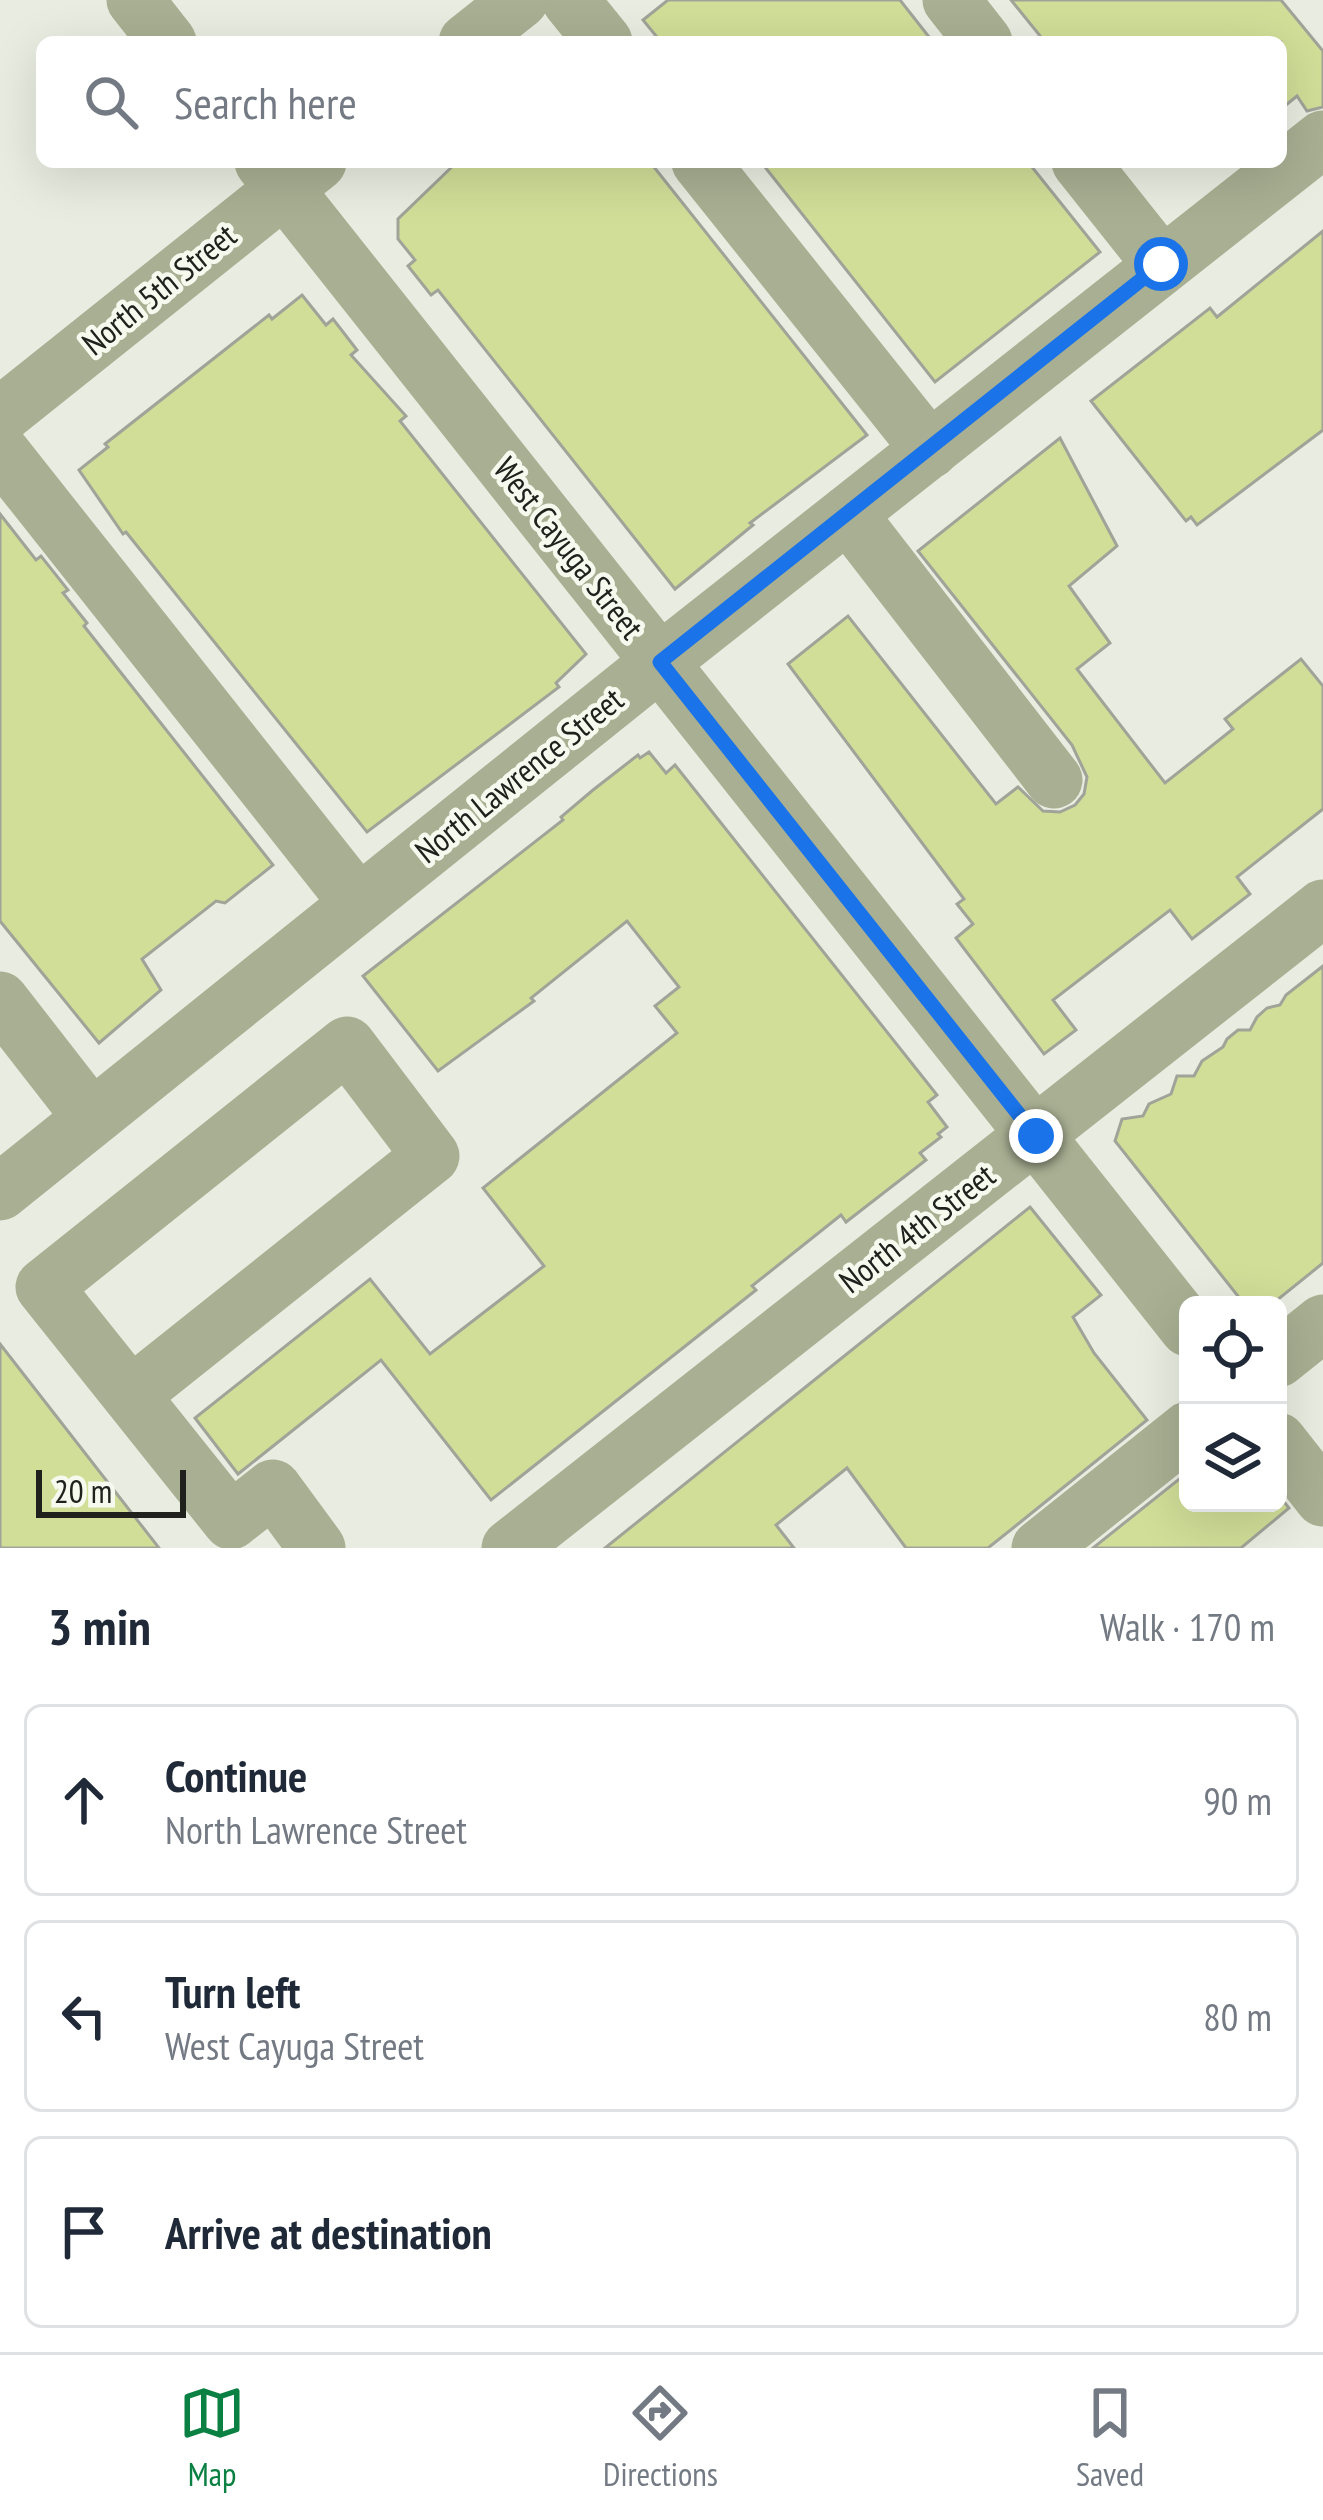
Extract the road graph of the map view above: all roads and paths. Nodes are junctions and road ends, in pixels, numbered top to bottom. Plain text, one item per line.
1 (135, 0) edge
2 (520, 0) edge
3 (570, 0) edge
4 (951, 0) edge
5 (163, 36) edge
6 (475, 36) edge
7 (599, 36) edge
8 (980, 36) edge
9 (1323, 140) edge
10 (705, 168) edge
11 (1085, 168) edge
12 (1286, 168) edge
13 (1287, 168) edge
14 (288, 171) edge
15 (1161, 264) junction
16 (0, 416) edge
17 (930, 450) junction
18 (0, 451) edge
19 (848, 514) junction
20 (660, 662) junction
21 (1054, 780) dead end
22 (358, 903) junction
23 (1323, 908) edge
24 (0, 1000) edge
25 (91, 1117) junction
26 (1036, 1136) junction
27 (0, 1192) edge
28 (1179, 1317) edge
29 (1323, 1323) edge
30 (1287, 1352) edge
31 (131, 1395) junction
32 (1179, 1437) edge
33 (1287, 1453) edge
34 (1323, 1498) edge
35 (317, 1548) edge
36 (510, 1548) edge
37 (1040, 1548) edge

1 - 5 street
2 - 6 street
3 - 7 street
4 - 8 street
9 - 13 street, North Lawrence Street
10 - 17 street
11 - 15 street
12 - 15 street, North Lawrence Street
14 - 16 street, North 5th Street
14 - 20 street, West Cayuga Street
15 - 17 street, North Lawrence Street
17 - 19 street, North Lawrence Street
18 - 22 street
19 - 20 street, North Lawrence Street
19 - 21 street
20 - 22 street, North Lawrence Street
20 - 26 street, West Cayuga Street
22 - 25 street, North Lawrence Street
23 - 26 street, North 4th Street
24 - 25 street
25 - 27 street, North Lawrence Street
26 - 28 street, West Cayuga Street
26 - 36 street, North 4th Street
29 - 30 street
31 - 31 street
31 - 35 street
32 - 37 street
33 - 34 street

